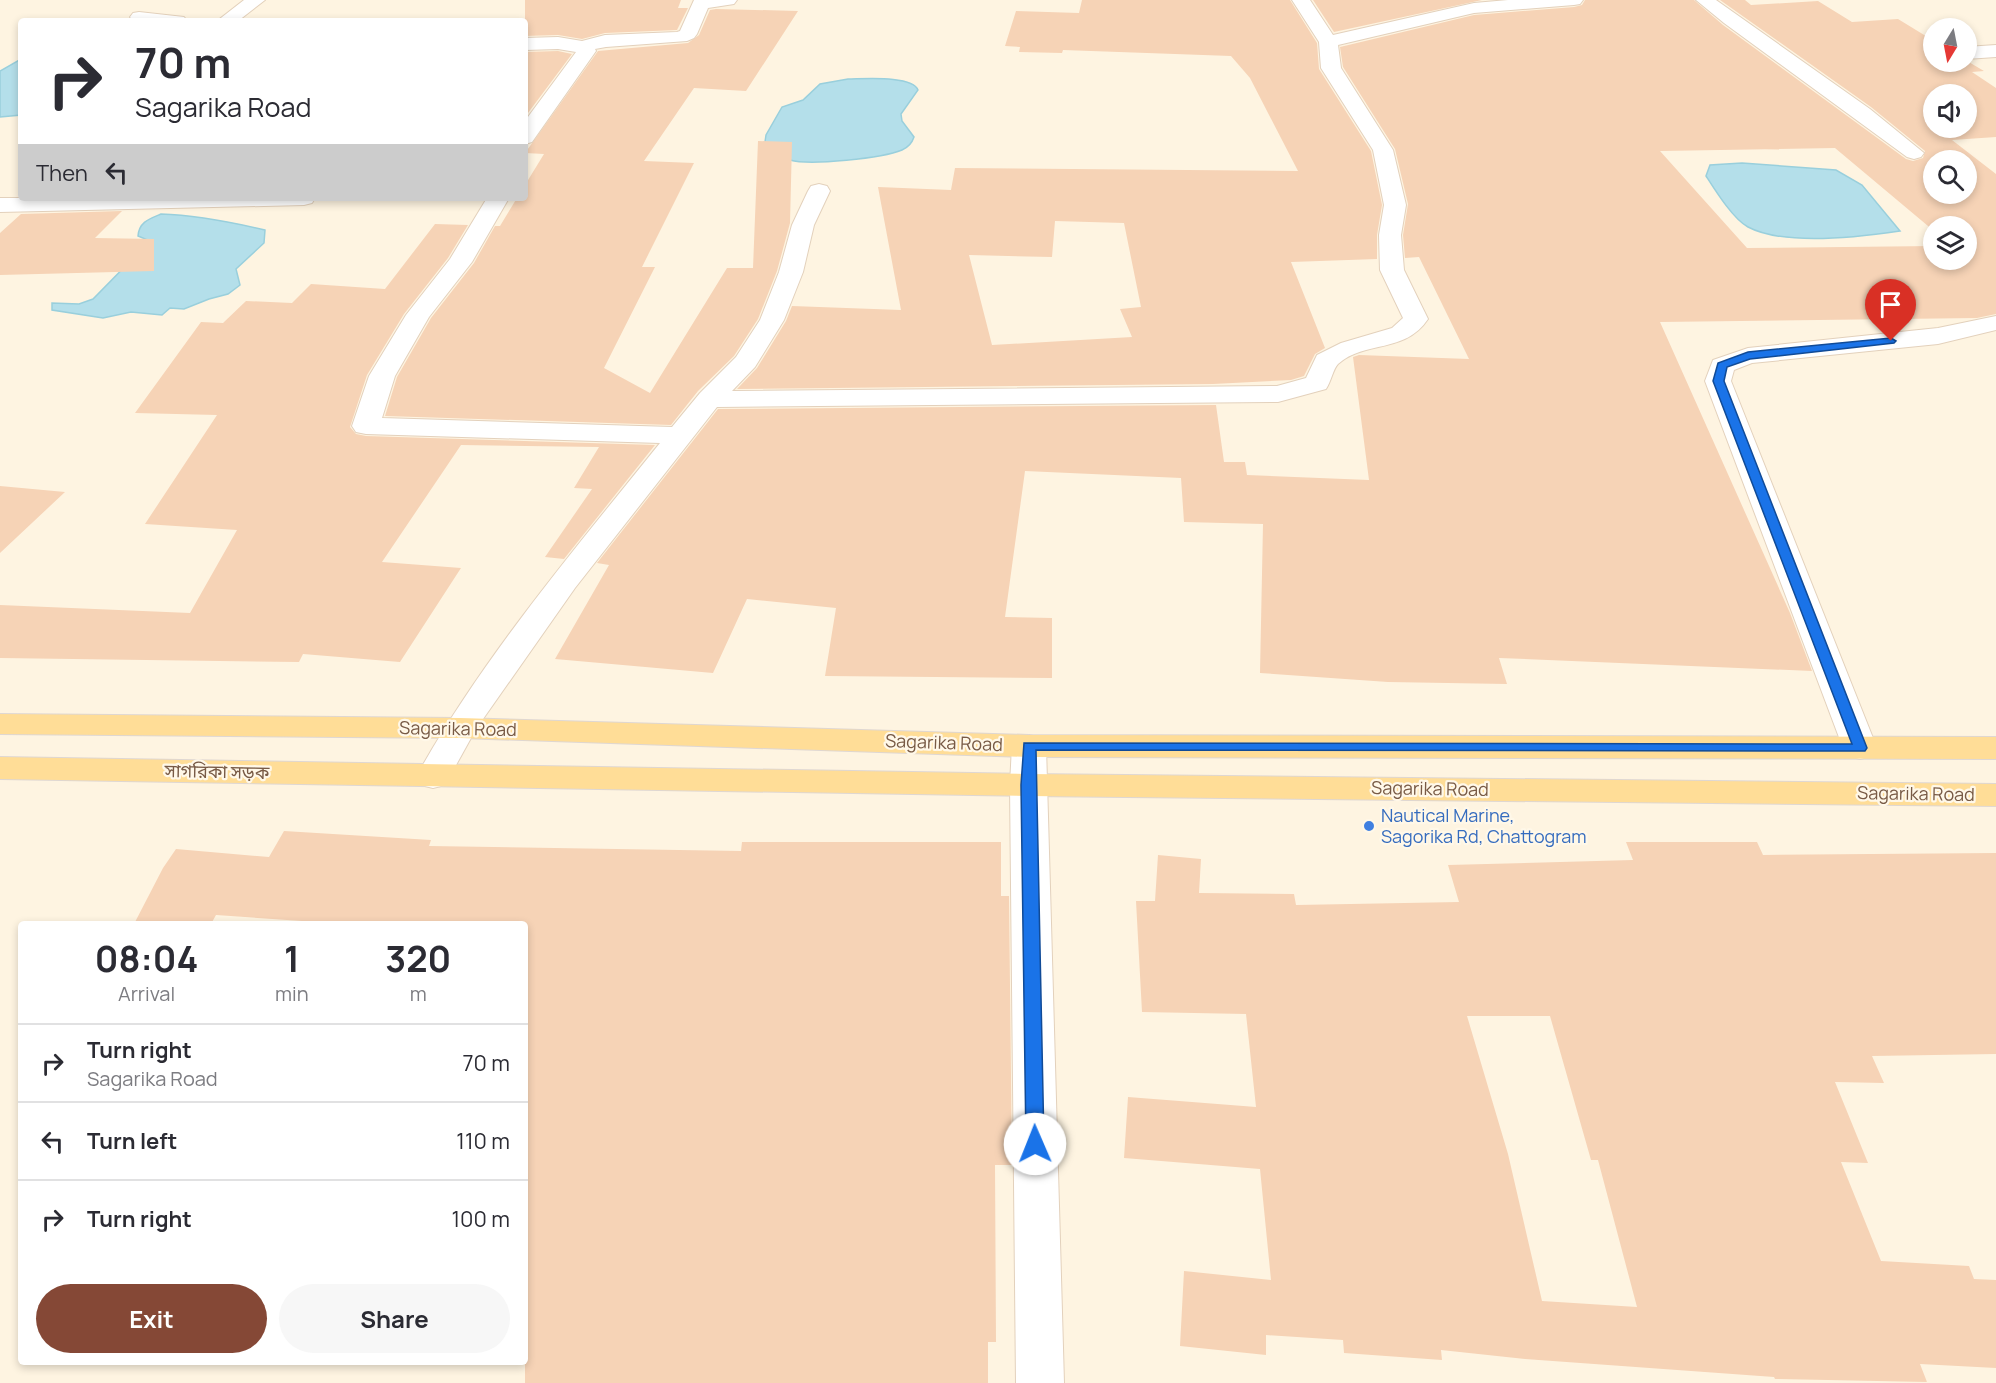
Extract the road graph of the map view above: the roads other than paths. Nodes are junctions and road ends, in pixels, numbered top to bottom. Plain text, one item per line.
1 (256, 0) edge
2 (728, 0) edge
3 (1301, 0) edge
4 (1574, 0) edge
5 (1705, 0) edge
6 (230, 18) edge
7 (1328, 42) junction
8 (528, 44) edge
9 (583, 46) junction
10 (1996, 51) edge
11 (1977, 52) edge
12 (528, 126) edge
13 (1914, 153) dead end
14 (819, 191) dead end
15 (174, 201) edge
16 (496, 201) edge
17 (0, 205) edge
18 (1996, 323) edge
19 (709, 399) junction
20 (680, 436) junction
21 (0, 724) edge
22 (460, 728) junction
23 (1860, 748) junction
24 (1996, 748) edge
25 (1028, 765) junction
26 (0, 768) edge
27 (433, 777) junction
28 (1881, 794) junction
29 (1996, 795) edge
30 (1040, 1383) edge

1 - 6 street
2 - 9 street
3 - 7 street
4 - 7 street
5 - 13 street
7 - 19 street
8 - 9 street
9 - 12 street
10 - 11 street
14 - 19 street
15 - 17 street
16 - 20 street
18 - 23 street
19 - 20 street
20 - 22 street
21 - 22 main road, Sagarika Road
22 - 25 main road, Sagarika Road
22 - 27 street
23 - 24 main road, Sagarika Road
23 - 25 main road, Sagarika Road
23 - 28 main road
25 - 27 main road, Sagarika Road
25 - 28 main road, Sagarika Road
25 - 30 street
26 - 27 main road, সাগরিকা সড়ক
28 - 29 main road, Sagarika Road

